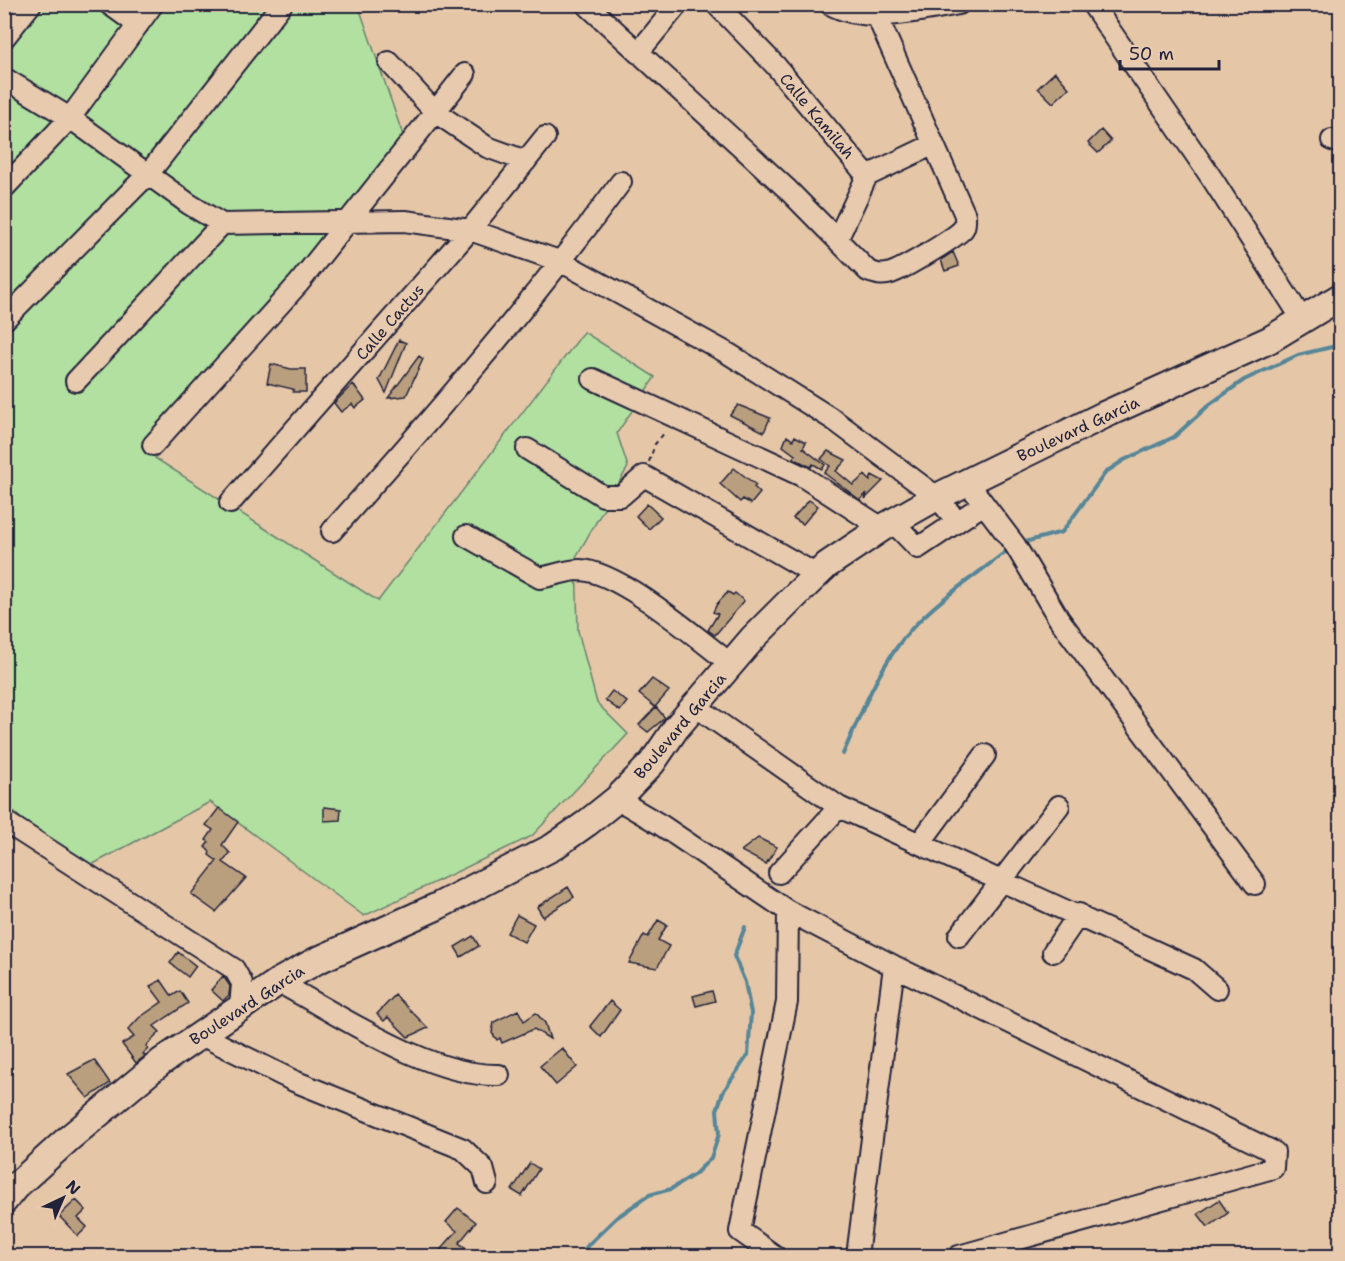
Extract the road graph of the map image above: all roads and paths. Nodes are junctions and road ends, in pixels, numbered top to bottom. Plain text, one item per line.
1 (32, 4) edge
2 (109, 4) edge
3 (153, 4) edge
4 (282, 4) edge
5 (586, 4) edge
6 (678, 4) edge
7 (716, 4) edge
8 (830, 4) edge
9 (958, 4) edge
10 (1092, 4) edge
11 (916, 8) edge
12 (876, 14) junction
13 (138, 25) junction
14 (4, 38) edge
15 (638, 53) junction
16 (389, 62) dead end
17 (465, 74) dead end
18 (4, 78) edge
19 (435, 111) junction
20 (70, 118) junction
21 (545, 137) dead end
22 (932, 145) junction
23 (526, 161) junction
24 (149, 173) junction
25 (867, 176) junction
26 (621, 182) dead end
27 (4, 188) edge
28 (345, 223) junction
29 (222, 224) junction
30 (470, 230) junction
31 (838, 238) junction
32 (562, 262) junction
33 (1341, 297) edge
34 (1302, 319) junction
35 (4, 320) edge
36 (593, 379) dead end
37 (76, 381) dead end
38 (684, 421) junction
39 (153, 446) dead end
40 (527, 449) dead end
41 (644, 476) junction
42 (968, 483) junction
43 (937, 497) junction
44 (230, 503) dead end
45 (984, 504) junction
46 (956, 520) junction
47 (887, 524) junction
48 (333, 531) dead end
49 (466, 536) dead end
50 (817, 574) junction
51 (731, 664) junction
52 (695, 706) junction
53 (985, 755) dead end
54 (617, 799) junction
55 (1059, 806) dead end
56 (839, 807) junction
57 (4, 821) edge
58 (920, 843) junction
59 (779, 873) dead end
60 (1002, 880) junction
61 (1255, 884) dead end
62 (788, 911) junction
63 (1079, 914) junction
64 (959, 936) dead end
65 (1053, 952) dead end
66 (894, 966) junction
67 (278, 982) junction
68 (1217, 989) dead end
69 (240, 1008) junction
70 (201, 1035) junction
71 (500, 1075) dead end
72 (487, 1183) dead end
73 (4, 1201) edge
74 (776, 1257) edge
75 (857, 1257) edge
76 (958, 1257) edge

1 - 14 street
2 - 13 street
3 - 13 street
4 - 24 street
5 - 15 street
6 - 15 street
7 - 25 street, Calle Kamilah
8 - 12 street
9 - 11 street
10 - 34 street
11 - 12 street
12 - 22 street
13 - 20 street
15 - 31 street
16 - 19 street
17 - 19 street
18 - 20 street
19 - 23 street
19 - 28 street
20 - 24 street
20 - 27 street
21 - 23 street, Calle Cactus
22 - 25 street
22 - 31 street
23 - 30 street, Calle Cactus
24 - 29 street
24 - 35 street
25 - 31 street
26 - 32 street
28 - 29 street
28 - 30 street
28 - 39 street
29 - 37 street
30 - 32 street
30 - 44 street, Calle Cactus
32 - 43 street
32 - 48 street
33 - 34 main road, Boulevard Garcia
34 - 42 main road, Boulevard Garcia
36 - 38 street
38 - 41 path
38 - 47 street
40 - 41 street
41 - 50 street
42 - 43 main road, Boulevard Garcia
42 - 45 street
43 - 46 street
43 - 47 main road, Boulevard Garcia
45 - 46 street
45 - 61 street
46 - 47 street
47 - 50 main road, Boulevard Garcia
49 - 51 street
50 - 51 main road, Boulevard Garcia
51 - 52 main road, Boulevard Garcia
52 - 54 main road, Boulevard Garcia
52 - 56 street
53 - 58 street
54 - 62 street
54 - 67 main road, Boulevard Garcia
55 - 60 street
56 - 58 street
56 - 59 street
57 - 69 street
58 - 60 street
60 - 63 street
60 - 64 street
62 - 66 street
62 - 74 street
63 - 65 street
63 - 68 street
66 - 75 street
66 - 76 street
67 - 69 main road, Boulevard Garcia
67 - 71 street
69 - 70 main road, Boulevard Garcia
70 - 72 street
70 - 73 main road, Boulevard Garcia

